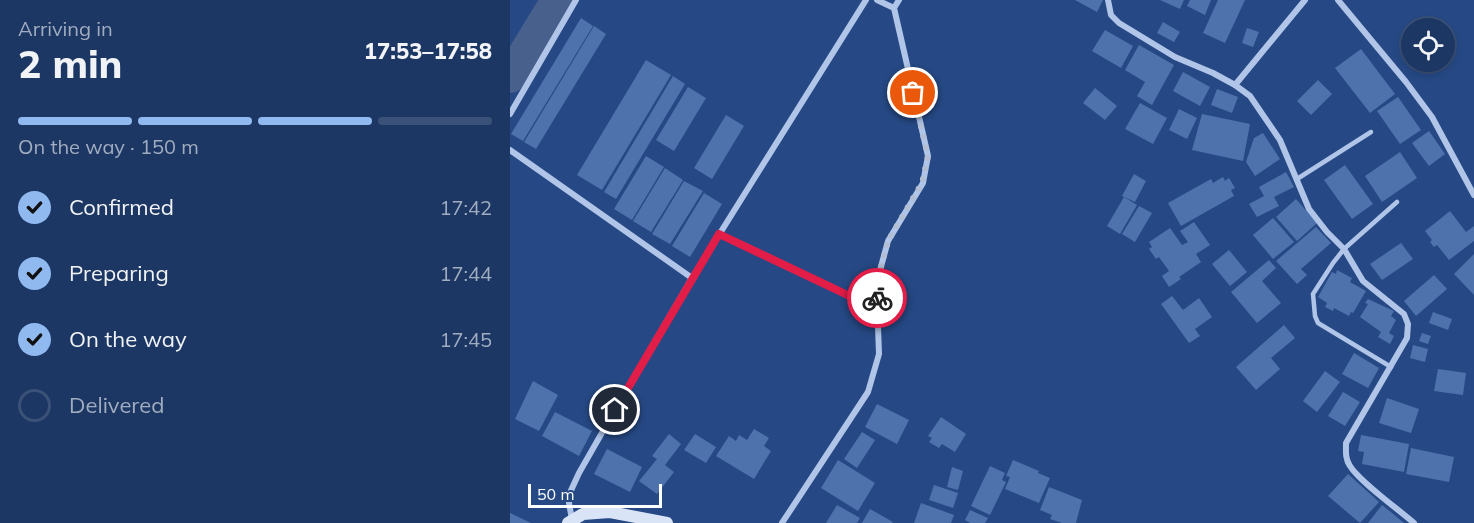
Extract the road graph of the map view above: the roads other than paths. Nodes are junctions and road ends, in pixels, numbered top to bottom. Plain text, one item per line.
1 (576, 0) edge
2 (866, 0) edge
3 (877, 0) edge
4 (899, 0) edge
5 (1108, 0) edge
6 (1305, 0) edge
7 (1338, 0) edge
8 (894, 8) junction
9 (1235, 85) junction
10 (510, 114) edge
11 (1371, 132) dead end
12 (510, 150) edge
13 (1297, 179) junction
14 (1474, 195) edge
15 (1397, 202) dead end
16 (719, 234) junction
17 (1344, 249) junction
18 (692, 278) junction
19 (877, 309) junction
20 (1390, 367) junction
21 (570, 522) edge
22 (667, 523) edge
23 (782, 523) edge
24 (1414, 523) edge

1 - 10 street
2 - 16 street
3 - 8 street
4 - 8 street
5 - 9 street
6 - 9 street
7 - 14 street
8 - 19 street
9 - 13 street
11 - 13 lane
12 - 18 street
13 - 17 street
15 - 17 lane
16 - 18 street
16 - 19 street
17 - 20 street
17 - 20 lane
18 - 21 street
19 - 23 street
20 - 24 street
21 - 22 street

